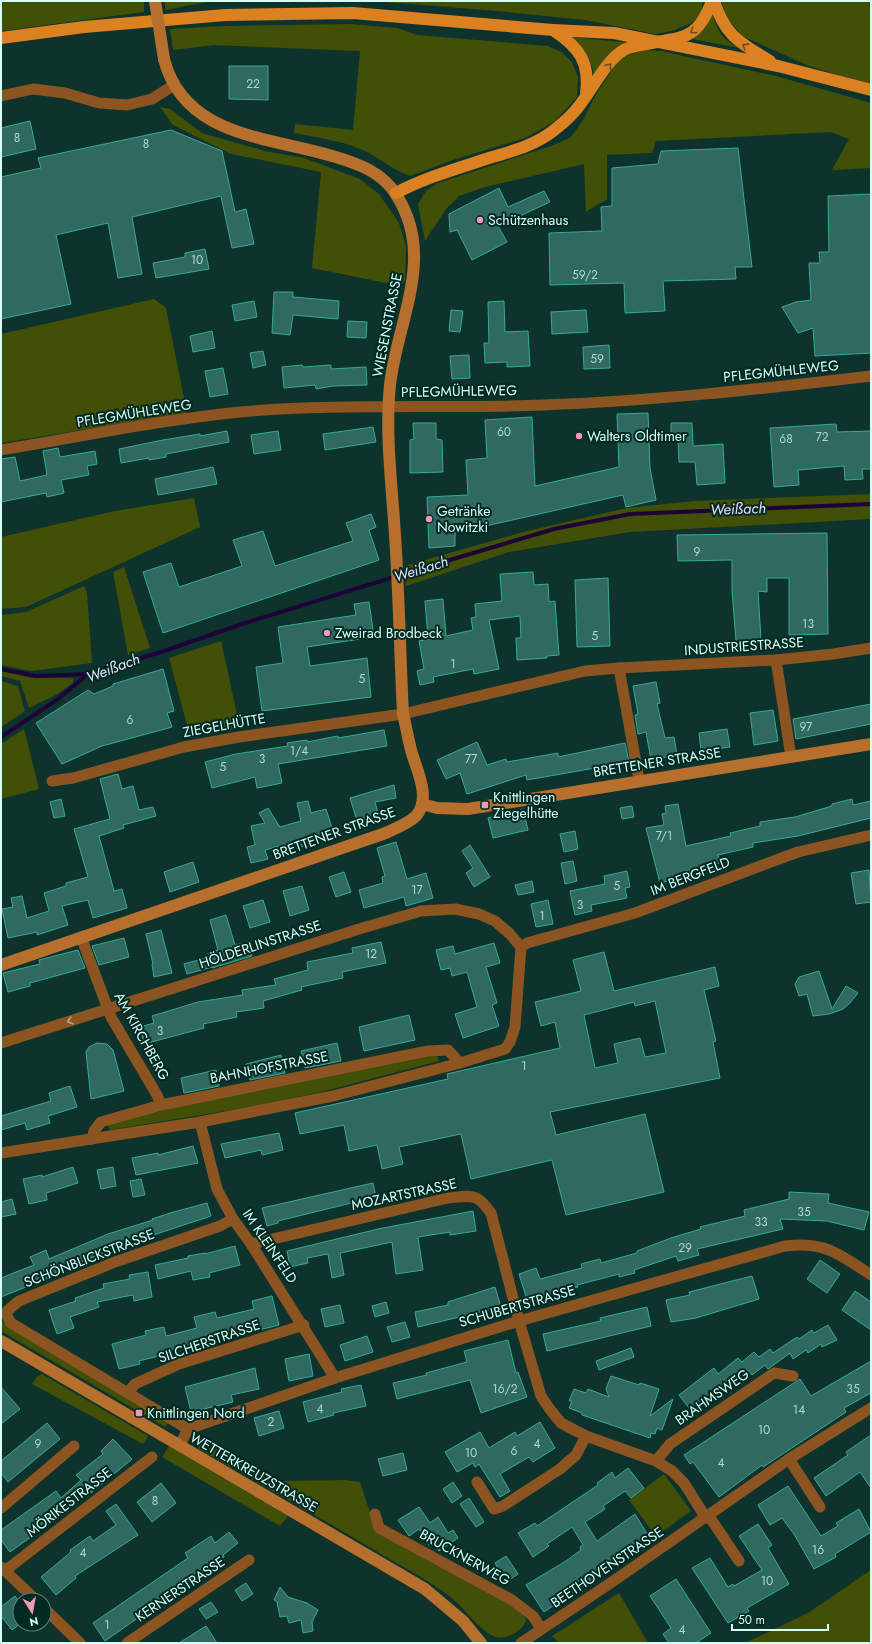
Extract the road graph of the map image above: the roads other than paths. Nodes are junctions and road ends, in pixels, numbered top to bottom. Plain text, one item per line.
1 (155, 1) edge
2 (713, 1) edge
3 (553, 30) junction
4 (1, 38) edge
5 (658, 41) junction
6 (778, 66) junction
7 (174, 85) junction
8 (871, 90) edge
9 (1, 96) edge
10 (585, 97) junction
11 (396, 193) junction
12 (871, 376) edge
13 (389, 406) junction
14 (1, 450) edge
15 (871, 648) edge
16 (776, 660) junction
17 (619, 668) junction
18 (404, 714) junction
19 (871, 744) edge
20 (791, 756) junction
21 (639, 780) junction
22 (52, 781) dead end
23 (422, 804) junction
24 (871, 835) edge
25 (81, 937) junction
26 (521, 947) junction
27 (1, 965) edge
28 (108, 1009) junction
29 (1, 1043) edge
30 (460, 1063) junction
31 (161, 1104) junction
32 (200, 1122) junction
33 (92, 1140) junction
34 (1, 1153) edge
35 (233, 1219) junction
36 (251, 1244) junction
37 (871, 1275) edge
38 (519, 1321) junction
39 (304, 1326) junction
40 (1, 1341) edge
41 (793, 1376) dead end
42 (335, 1378) junction
43 (128, 1394) junction
44 (871, 1408) edge
45 (188, 1428) junction
46 (586, 1436) junction
47 (180, 1445) junction
48 (74, 1446) dead end
49 (152, 1457) dead end
50 (789, 1459) junction
51 (656, 1461) junction
52 (477, 1482) dead end
53 (820, 1507) dead end
54 (1, 1508) edge
55 (375, 1514) dead end
56 (707, 1517) junction
57 (249, 1560) dead end
58 (739, 1561) dead end
59 (3, 1569) edge
60 (27, 1592) edge
61 (52, 1616) edge
62 (542, 1629) junction
63 (80, 1643) edge
64 (127, 1643) edge
65 (481, 1643) edge
66 (521, 1643) edge

1 - 7 street, WIESENSTRASSE, bridge
2 -> 5 main road
6 -> 2 main road
3 - 4 main road
3 - 5 main road
3 - 10 main road
5 - 6 main road
10 -> 5 main road
6 - 8 main road
7 - 9 street
7 - 11 street, WIESENSTRASSE
10 - 11 main road
11 - 13 street, WIESENSTRASSE
12 - 13 street, PFLEGMÜHLEWEG
13 - 14 street, PFLEGMÜHLEWEG
13 - 18 street, WIESENSTRASSE
15 - 16 street, INDUSTRIESTRASSE
16 - 17 street, INDUSTRIESTRASSE
16 - 20 street
17 - 18 street, INDUSTRIESTRASSE
17 - 21 street
18 - 22 street, ZIEGELHÜTTE
18 - 23 street, WIESENSTRASSE
19 - 20 street, BRETTENER STRASSE
20 - 21 street, BRETTENER STRASSE
21 - 23 street, BRETTENER STRASSE
23 - 25 street, BRETTENER STRASSE
24 - 26 street, IM BERGFELD
25 - 27 street, BRETTENER STRASSE
25 - 28 street, AM KIRCHBERG
26 - 28 street, HÖLDERLINSTRASSE
26 - 30 street
28 -> 29 street, HÖLDERLINSTRASSE
28 - 31 street, AM KIRCHBERG
30 - 31 street, BAHNHOFSTRASSE
30 - 32 street
31 - 33 street, BAHNHOFSTRASSE
32 - 33 street
32 - 35 street, IM KLEINFELD
33 - 34 street
35 - 36 street, IM KLEINFELD
35 - 43 street, SCHÖNBLICKSTRASSE
36 - 38 street, MOZARTSTRASSE
36 - 39 street, IM KLEINFELD
37 - 38 street, SCHUBERTSTRASSE
38 - 42 street, SCHUBERTSTRASSE
38 - 46 street, MOZARTSTRASSE
39 - 42 street, IM KLEINFELD
39 - 43 street, SILCHERSTRASSE
40 - 47 street, WETTERKREUZSTRASSE
41 - 51 street, BRAHMSWEG
42 - 45 street, SCHUBERTSTRASSE
43 - 45 street, SCHÖNBLICKSTRASSE
44 - 50 street, BEETHOVENSTRASSE
45 - 47 street
46 - 51 street, MOZARTSTRASSE
46 - 52 street
47 - 65 street, WETTERKREUZSTRASSE
48 - 54 street
49 - 59 street, MÖRIKESTRASSE
50 - 53 street
50 - 56 street, BEETHOVENSTRASSE
51 - 56 street, MOZARTSTRASSE
55 - 62 street, BRUCKNERWEG
56 - 58 street
56 - 62 street, BEETHOVENSTRASSE
57 - 64 street, KERNERSTRASSE
59 - 60 street
61 - 63 street
62 - 66 street, BEETHOVENSTRASSE

